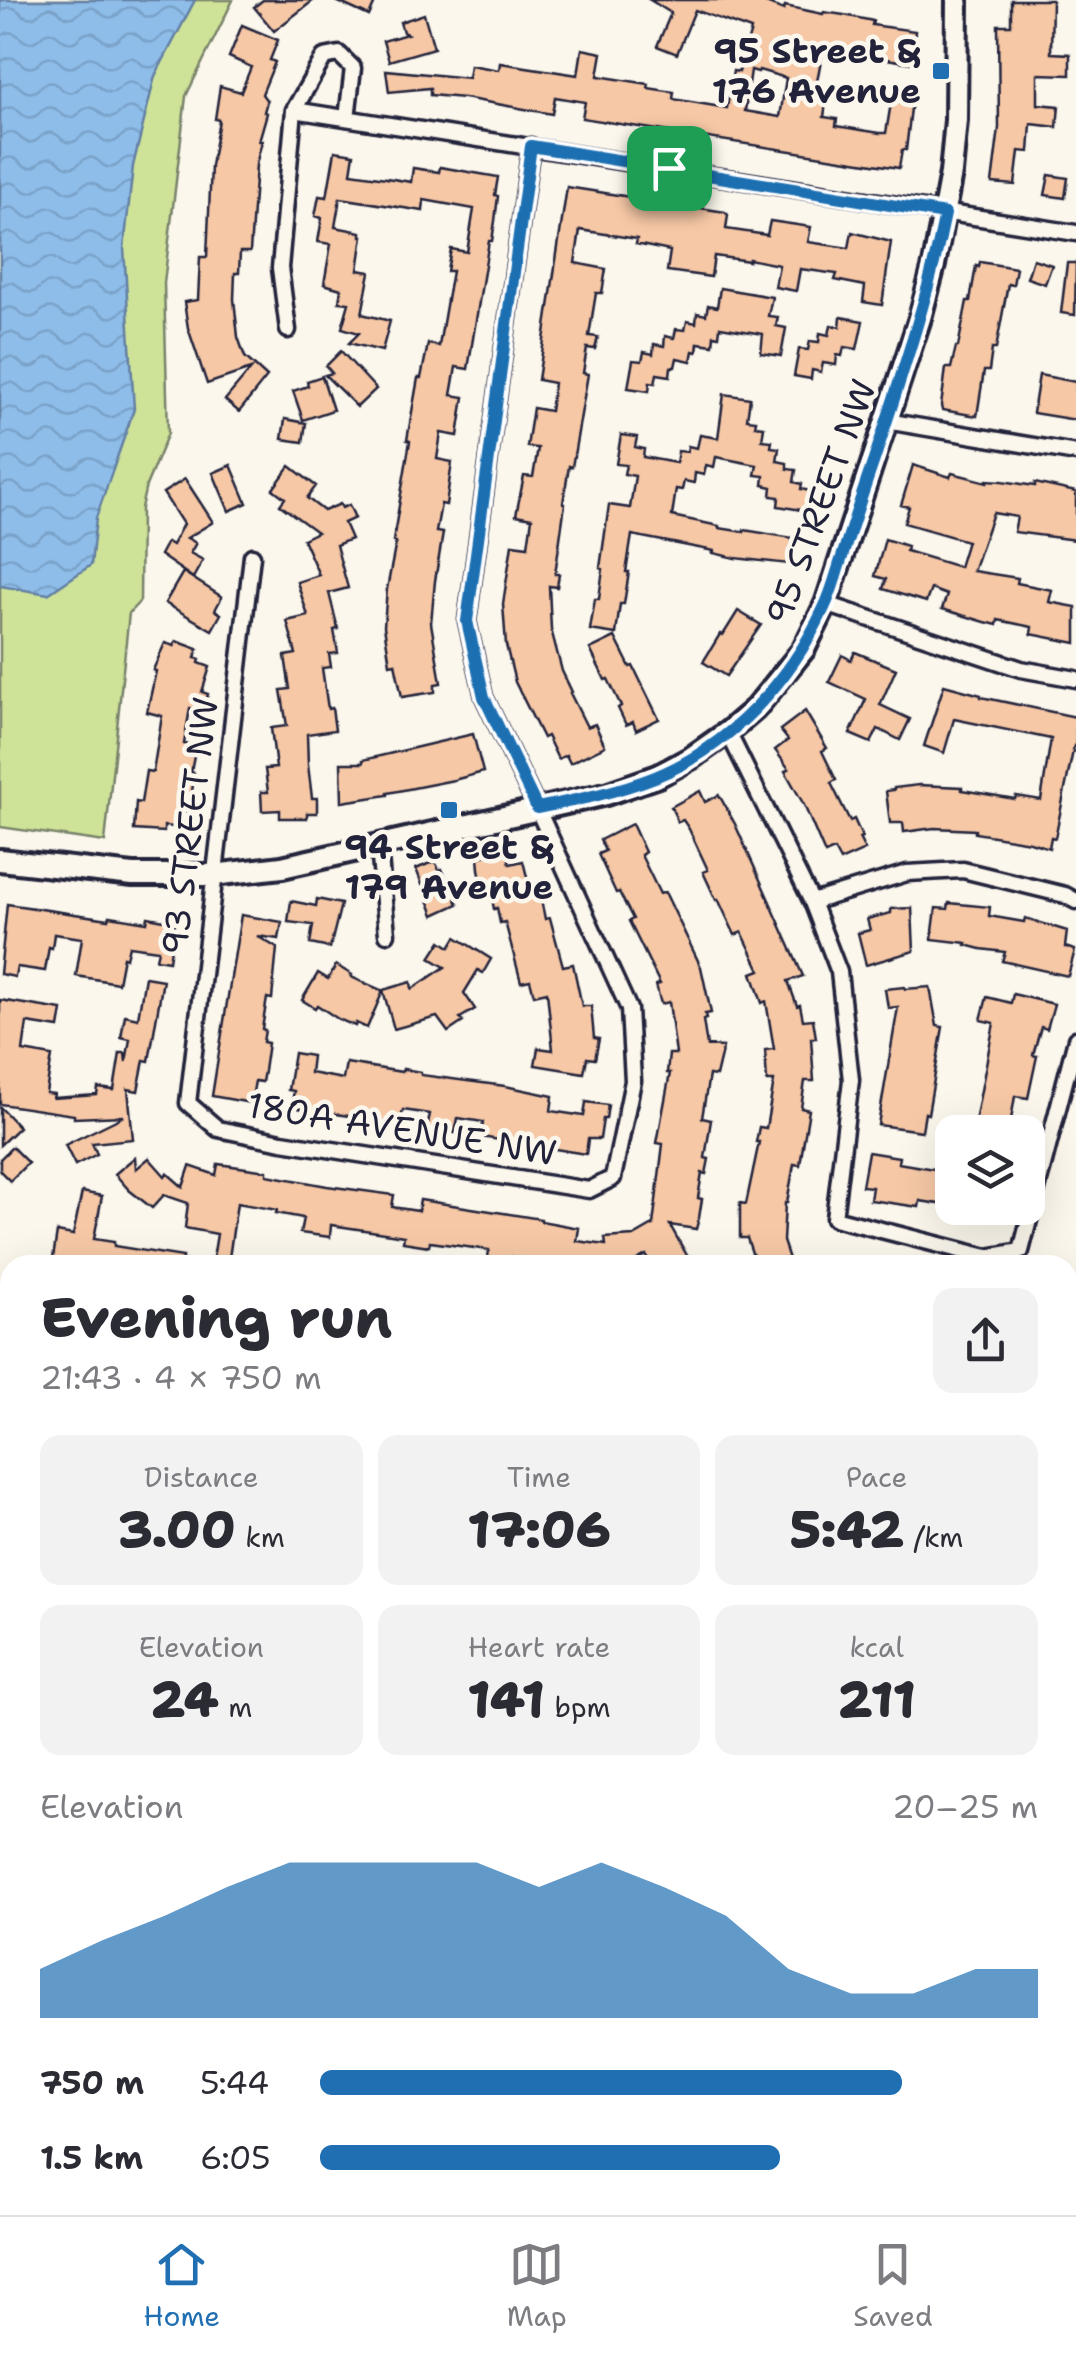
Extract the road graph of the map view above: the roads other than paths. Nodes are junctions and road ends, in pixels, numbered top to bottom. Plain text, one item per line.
1 (957, 0) edge
2 (294, 110) junction
3 (347, 118) junction
4 (531, 146) junction
5 (945, 214) junction
6 (1076, 233) edge
7 (288, 330) dead end
8 (886, 421) junction
9 (1076, 453) edge
10 (252, 556) dead end
11 (826, 604) junction
12 (1076, 679) edge
13 (728, 732) junction
14 (537, 808) junction
15 (379, 847) junction
16 (0, 860) edge
17 (213, 875) junction
18 (1076, 901) edge
19 (812, 902) junction
20 (387, 934) dead end
21 (1076, 1039) edge
22 (188, 1103) joint
23 (983, 1255) edge
24 (993, 1255) edge

1 - 5 street, 95 STREET NW
2 - 3 street
2 - 3 street
2 - 7 street
3 - 4 street
4 - 5 street
4 - 14 street
5 - 6 street
5 - 8 street, 95 STREET NW
8 - 9 street
8 - 11 street, 95 STREET NW
10 - 17 street, 93 STREET NW
11 - 12 street
11 - 13 street, 95 STREET NW
13 - 14 street, 95 STREET NW
13 - 19 street
14 - 15 street, 95 STREET NW
14 - 22 street, 180A AVENUE NW
15 - 17 street, 95 STREET NW
15 - 20 street
16 - 17 street, 95 STREET NW
17 - 22 street, 93 STREET NW
18 - 19 street
19 - 23 street
21 - 24 street

